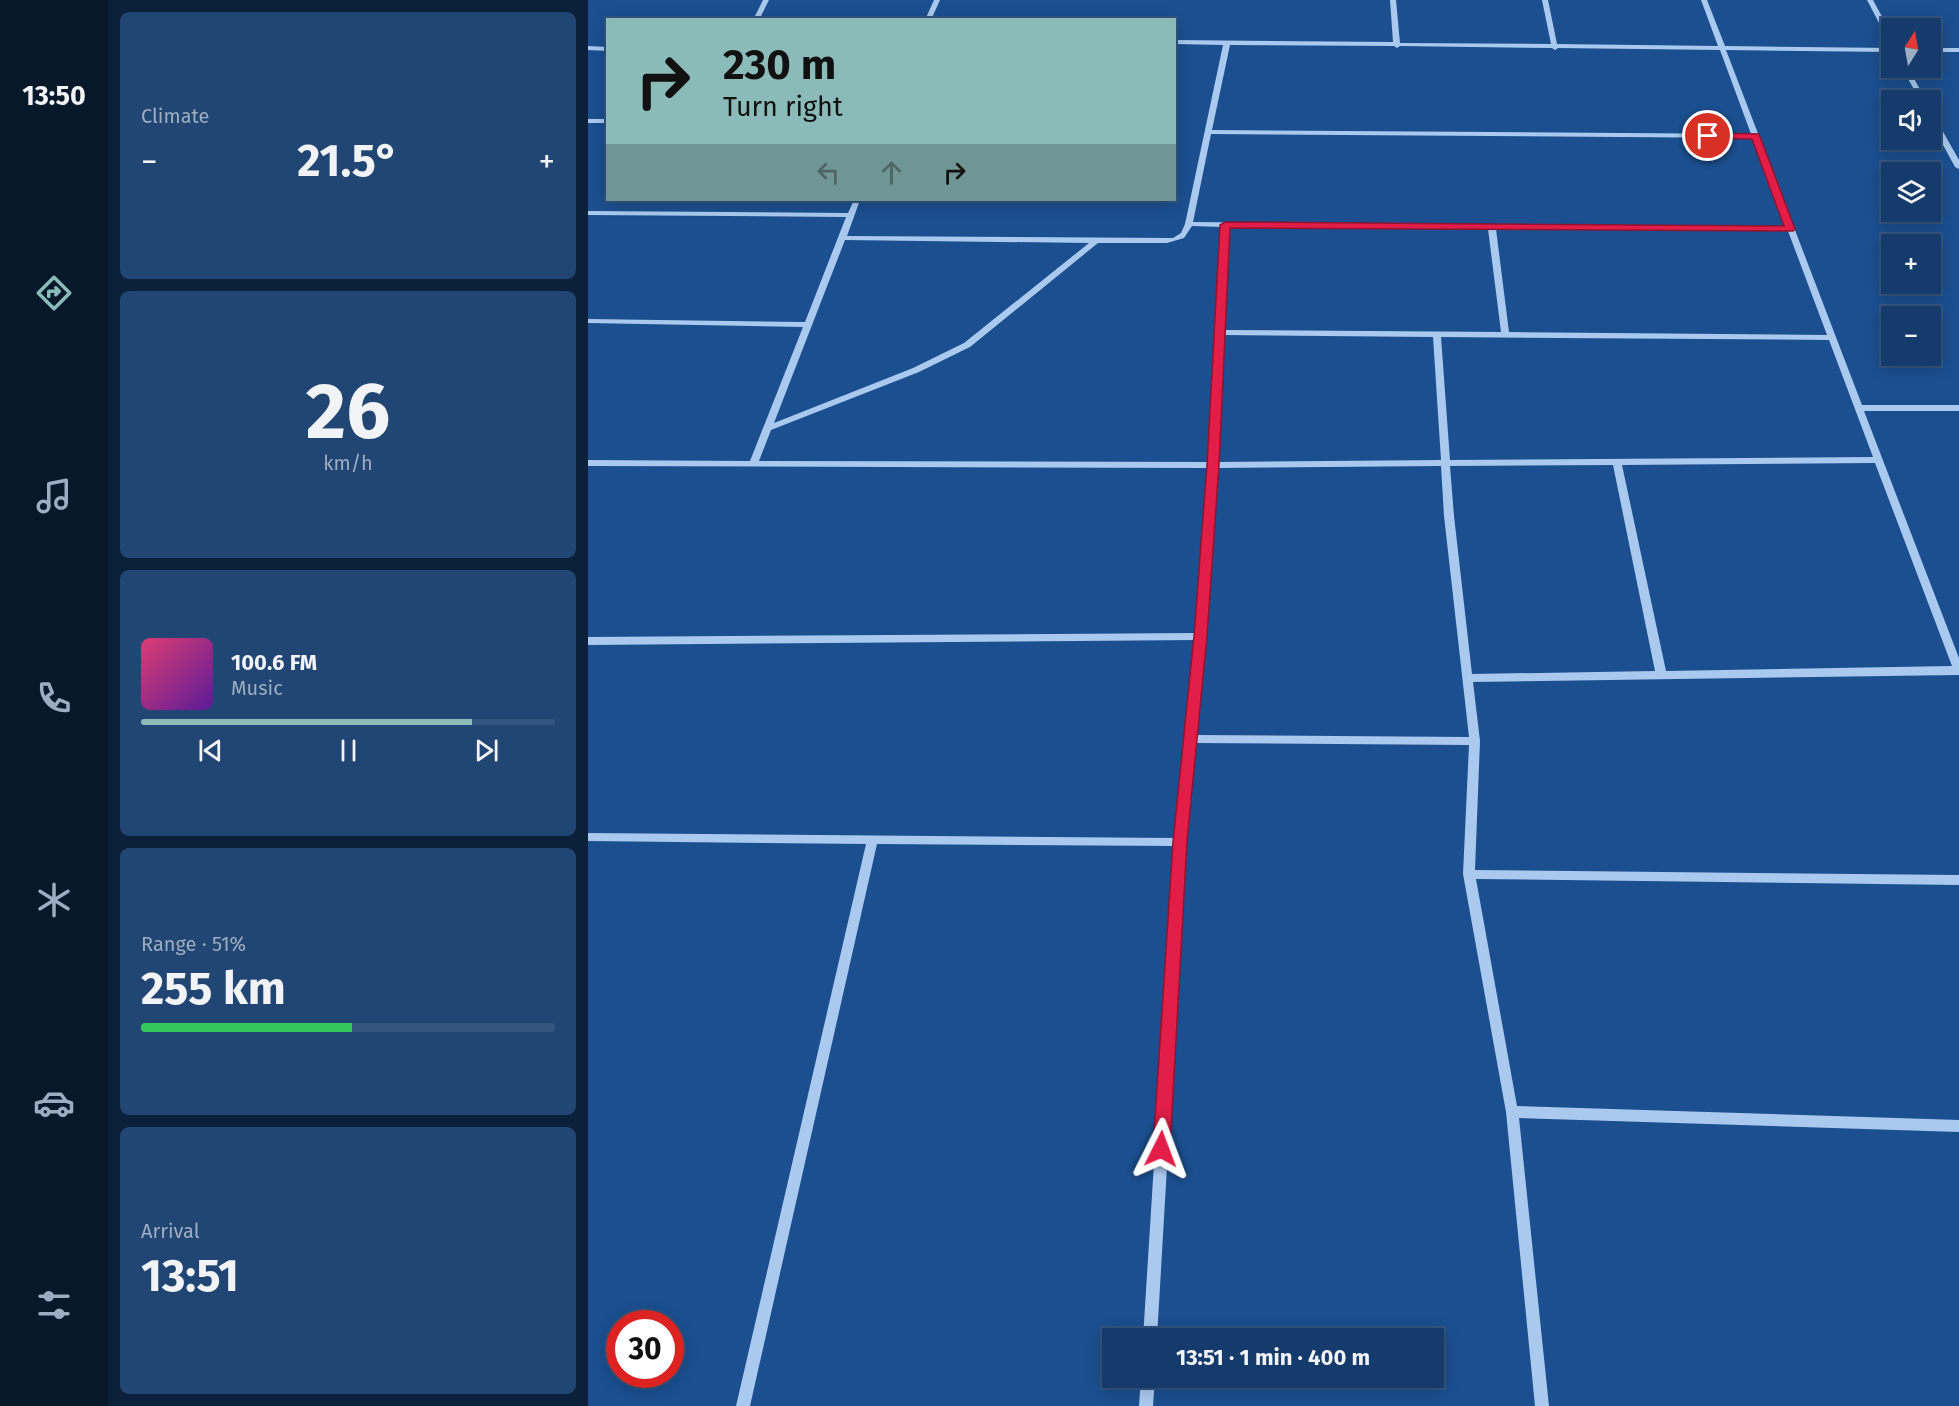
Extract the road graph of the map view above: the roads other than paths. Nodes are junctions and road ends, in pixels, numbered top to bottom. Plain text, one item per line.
1 (766, 0) edge
2 (937, 0) edge
3 (1393, 0) edge
4 (1545, 0) edge
5 (1704, 0) edge
6 (1870, 0) edge
7 (757, 18) edge
8 (929, 18) edge
9 (1881, 21) edge
10 (1176, 42) edge
11 (1227, 43) junction
12 (1397, 46) junction
13 (588, 48) edge
14 (1555, 48) junction
15 (1722, 48) junction
16 (606, 49) edge
17 (1881, 50) edge
18 (1941, 50) edge
19 (1959, 50) edge
20 (588, 121) edge
21 (606, 121) edge
22 (1209, 132) junction
23 (1941, 134) edge
24 (1755, 136) junction
25 (1959, 167) edge
26 (857, 201) edge
27 (588, 213) edge
28 (851, 215) junction
29 (1189, 225) junction
30 (1225, 225) junction
31 (1492, 227) junction
32 (1790, 229) junction
33 (842, 238) junction
34 (1097, 240) junction
35 (588, 321) edge
36 (808, 325) junction
37 (1220, 332) junction
38 (1437, 334) junction
39 (1506, 335) junction
40 (1832, 338) junction
41 (1860, 408) junction
42 (1959, 408) edge
43 (767, 429) junction
44 (1879, 460) junction
45 (1617, 462) junction
46 (588, 463) edge
47 (754, 463) junction
48 (1444, 464) junction
49 (1213, 465) junction
50 (1201, 636) junction
51 (588, 641) edge
52 (1959, 670) edge
53 (1661, 674) junction
54 (1468, 678) junction
55 (1190, 739) junction
56 (1475, 741) junction
57 (589, 839) edge
58 (872, 841) junction
59 (1180, 842) junction
60 (1469, 874) junction
61 (1959, 880) edge
62 (1512, 1112) junction
63 (1959, 1126) edge
64 (1151, 1328) edge
65 (1147, 1388) edge
66 (743, 1406) edge
67 (1146, 1406) edge
68 (1542, 1406) edge

1 - 7 street
2 - 8 street
3 - 12 street
4 - 14 street
5 - 15 street
6 - 9 street
10 - 11 street
11 - 12 street
11 - 22 street
12 - 14 street
13 - 16 street
14 - 15 street
15 - 17 street
15 - 24 street
18 - 19 street
20 - 21 street
22 - 24 street
22 - 29 street
23 - 25 street
24 - 32 street
26 - 28 street
27 - 28 street
28 - 33 street
29 - 30 street
29 - 34 street
30 - 31 street
30 - 37 street
31 - 32 street
31 - 39 street
32 - 40 street
33 - 34 street
33 - 36 street
34 - 43 street
35 - 36 street
36 - 43 street
37 - 38 street
37 - 49 street
38 - 39 street
38 - 48 street
39 - 40 street
40 - 41 street
41 - 42 street
41 - 44 street
43 - 47 street
44 - 45 street
44 - 52 street
45 - 48 street
45 - 53 street
46 - 47 street
47 - 49 street
48 - 49 street
48 - 54 street
49 - 50 street
50 - 51 street
50 - 55 street
52 - 53 street
53 - 54 street
54 - 56 street
55 - 56 street
55 - 59 street
56 - 60 street
57 - 58 street
58 - 59 street
58 - 66 street
59 - 64 street
60 - 61 street
60 - 62 street
62 - 63 street
62 - 68 street
65 - 67 street

